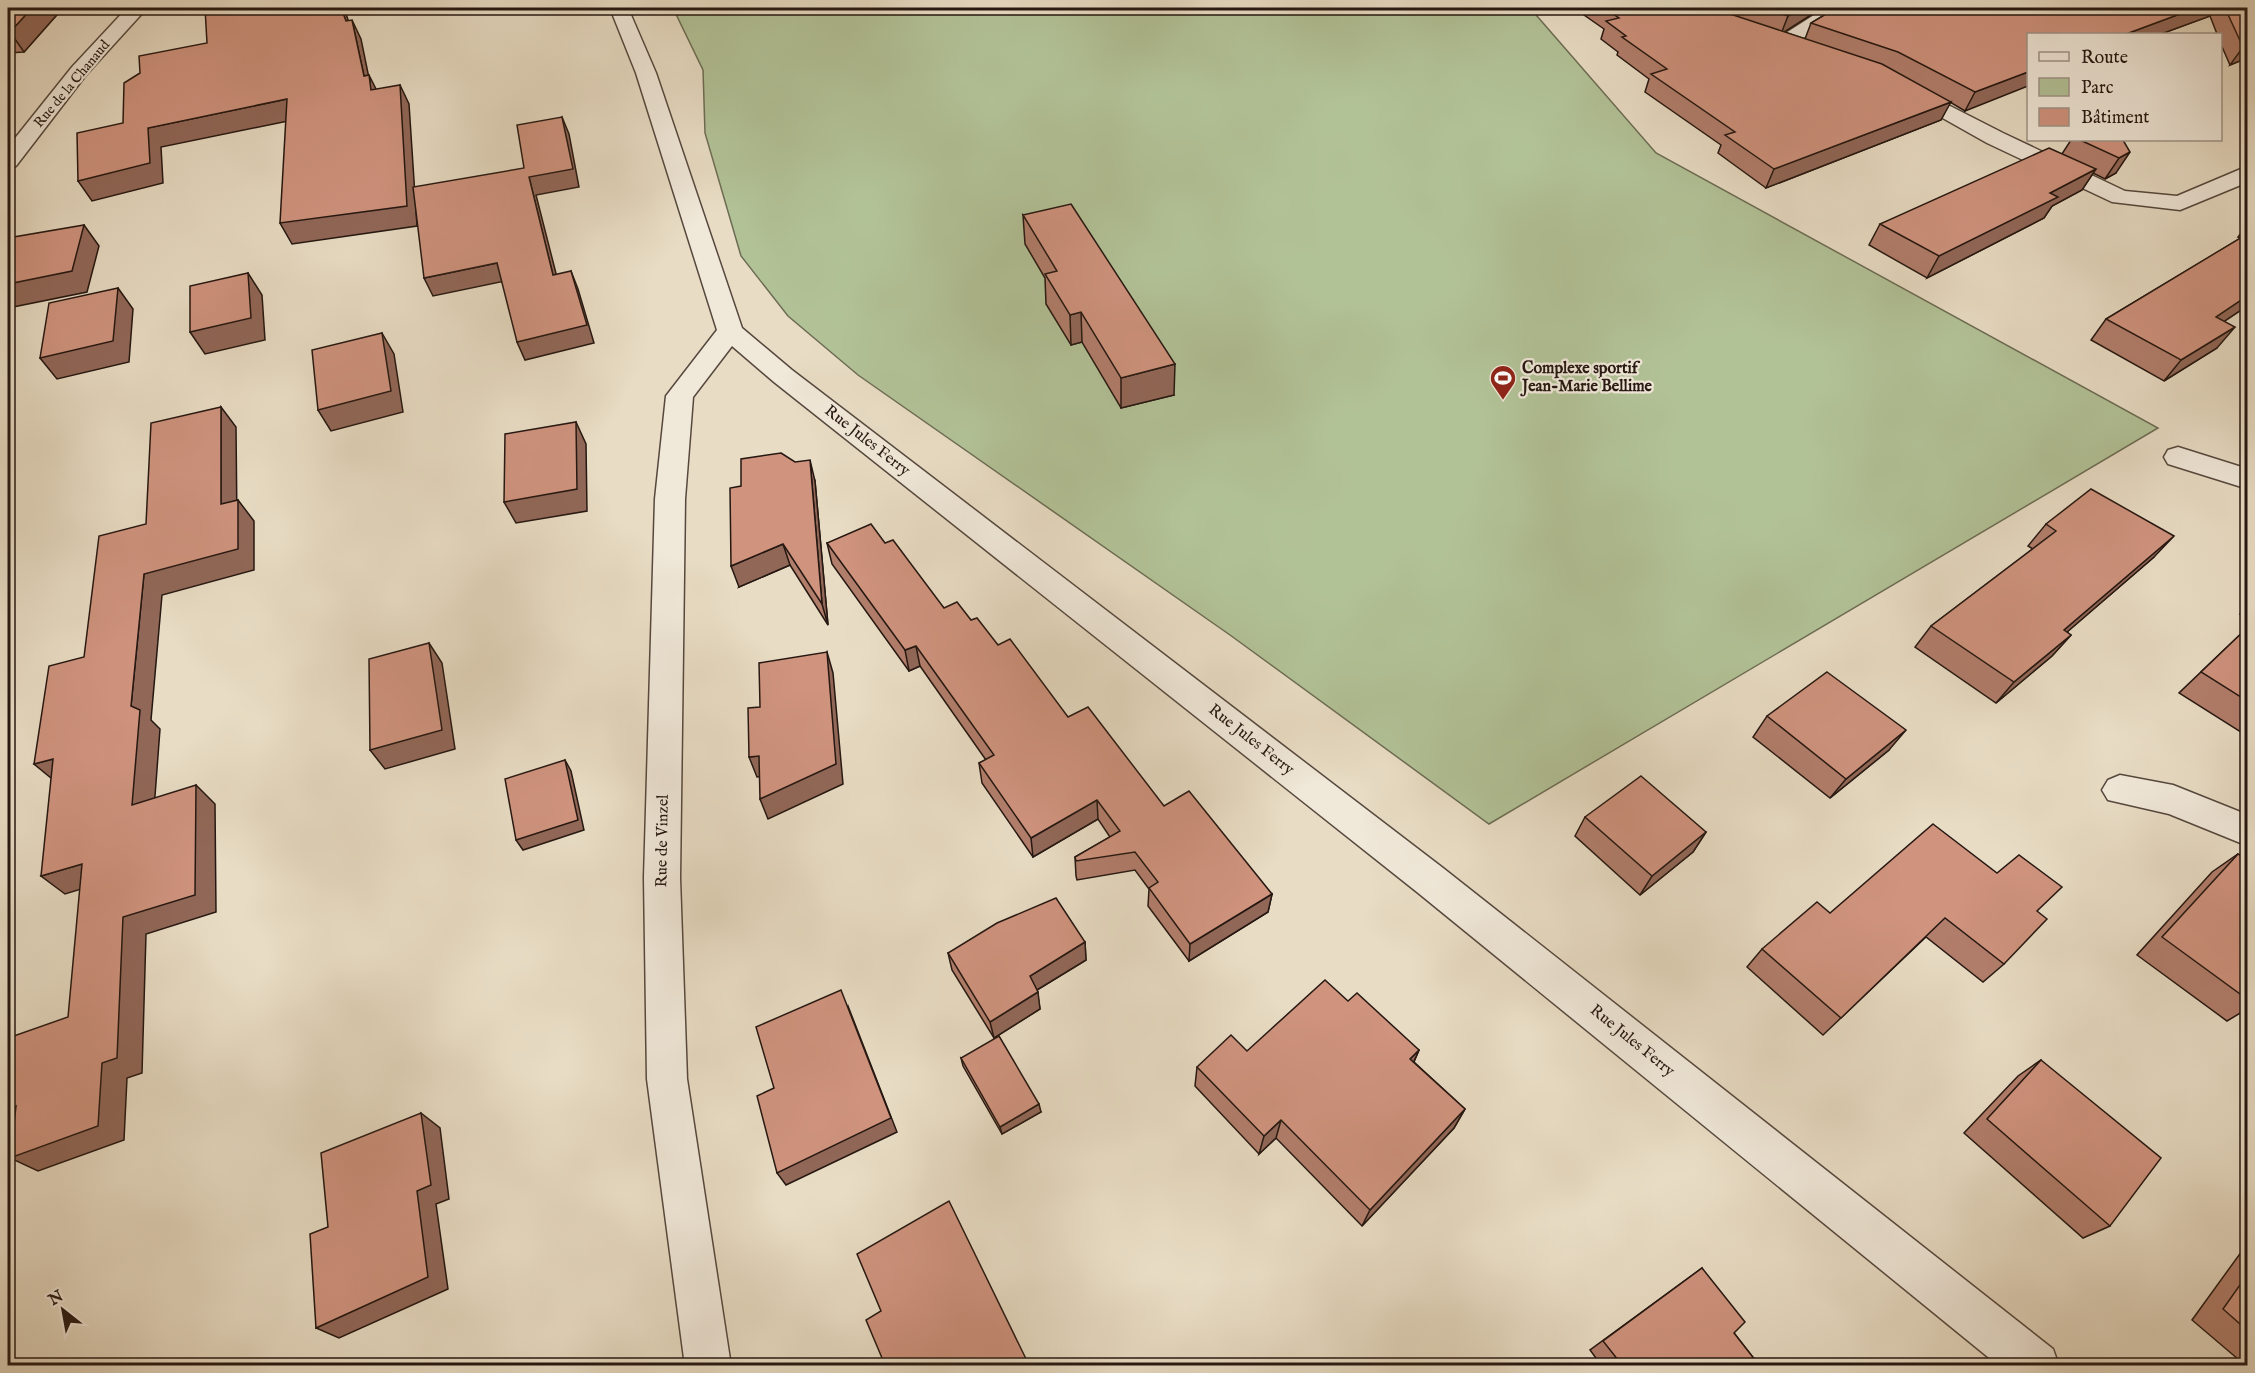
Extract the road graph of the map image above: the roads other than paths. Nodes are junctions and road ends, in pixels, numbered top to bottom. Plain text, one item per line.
1 (137, 8) edge
2 (619, 8) edge
3 (1837, 8) edge
4 (1807, 50) edge
5 (1891, 81) edge
6 (8, 161) edge
7 (2247, 172) edge
8 (730, 331) junction
9 (2178, 457) dead end
10 (2247, 479) edge
11 (2120, 790) dead end
12 (2247, 831) edge
13 (708, 1365) edge
14 (2036, 1365) edge

1 - 6 street, Rue de la Chanaud
2 - 8 street
3 - 4 street
5 - 7 street
8 - 13 street, Rue de Vinzel
8 - 14 street, Rue Jules Ferry
9 - 10 street
11 - 12 street

